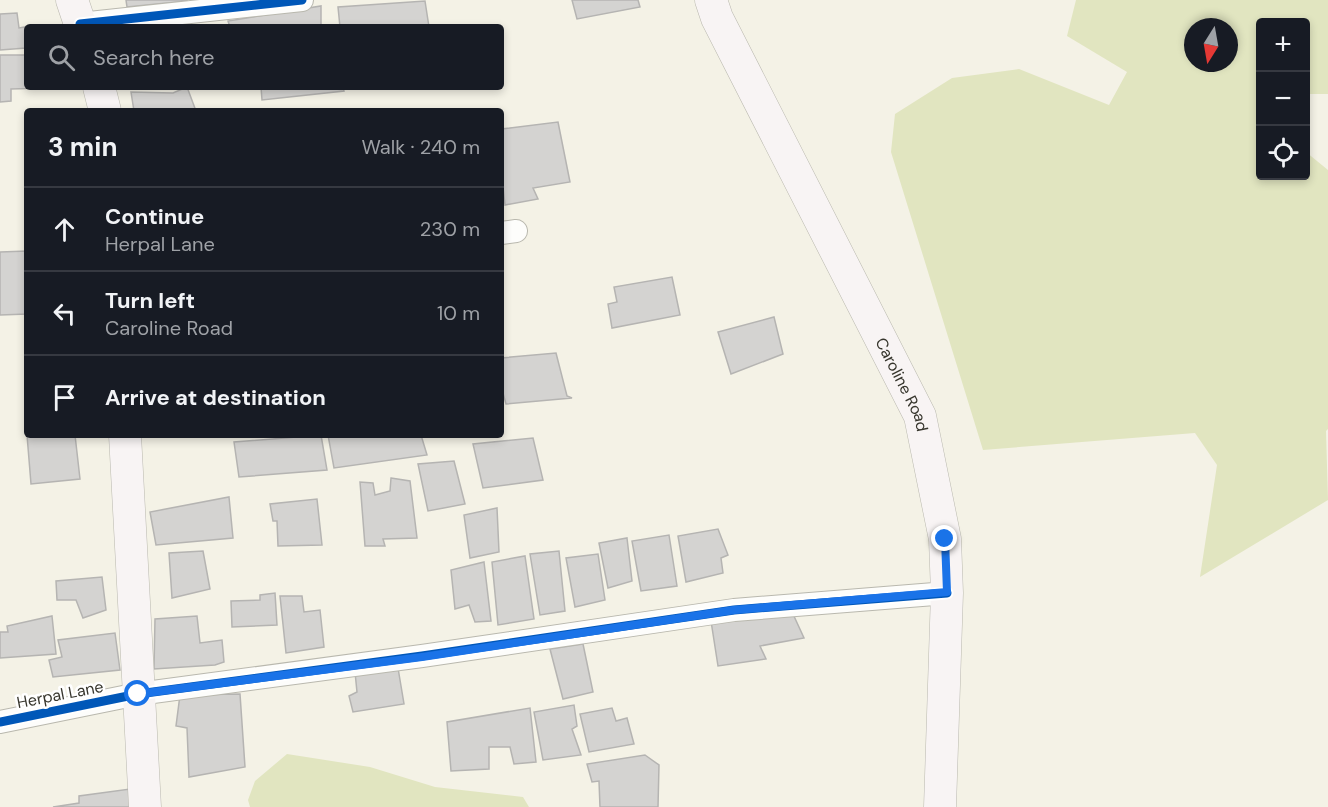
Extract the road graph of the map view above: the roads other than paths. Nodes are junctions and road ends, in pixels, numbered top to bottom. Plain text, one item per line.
1 (302, 0) edge
2 (711, 0) edge
3 (77, 17) edge
4 (100, 90) edge
5 (104, 108) edge
6 (125, 438) edge
7 (947, 592) junction
8 (138, 694) junction
9 (0, 722) edge
10 (145, 807) edge
11 (940, 807) edge

1 - 3 street
2 - 7 main road, Caroline Road
4 - 5 main road
6 - 8 main road
7 - 8 street, Herpal Lane
7 - 11 main road, Caroline Road
8 - 9 street, Herpal Lane
8 - 10 main road

